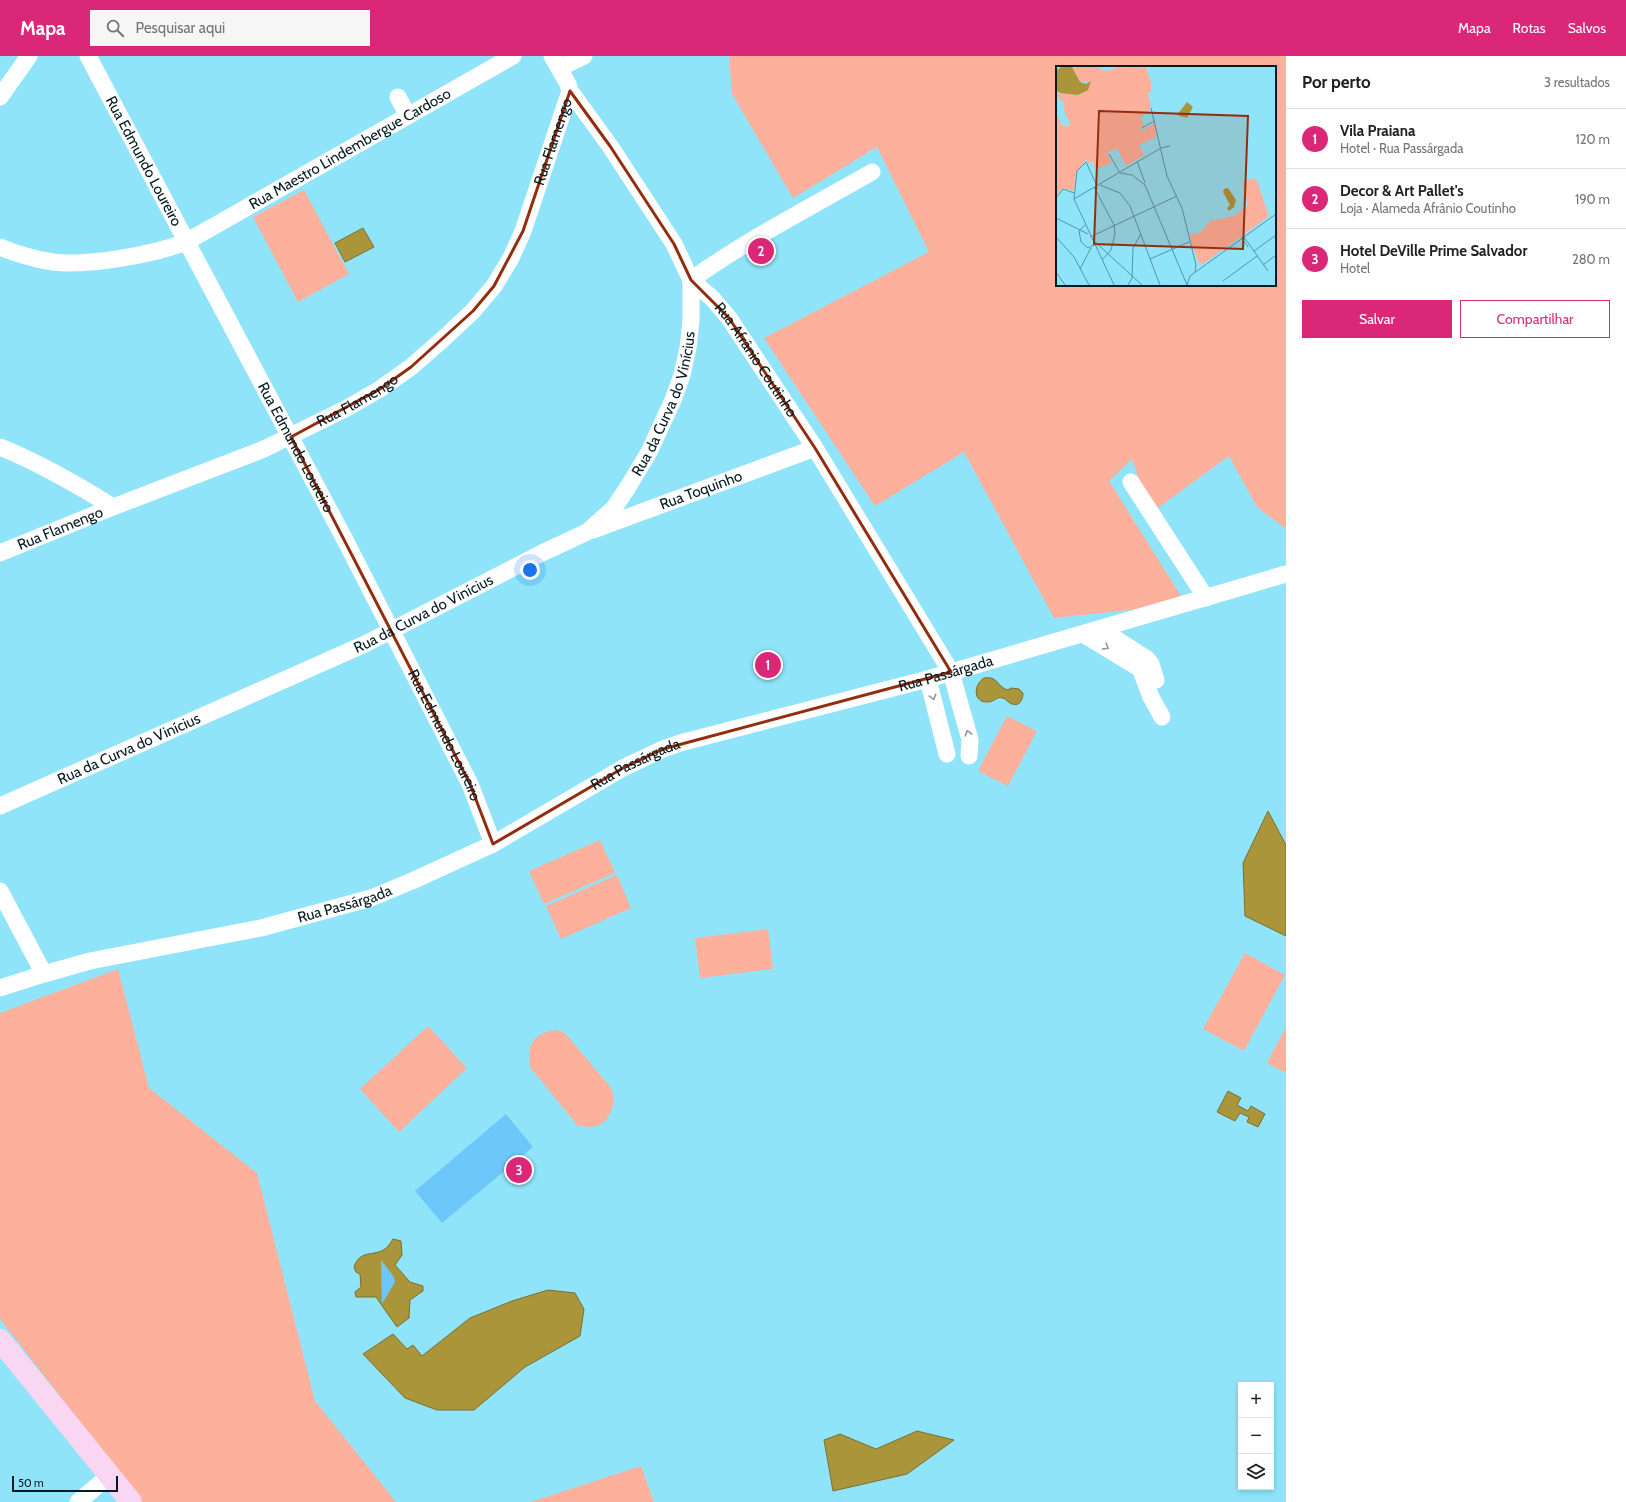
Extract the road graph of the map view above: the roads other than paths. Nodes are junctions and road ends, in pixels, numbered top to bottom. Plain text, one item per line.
1 (30, 56) edge
2 (88, 56) edge
3 (514, 56) edge
4 (584, 56) edge
5 (556, 62) edge
6 (570, 91) junction
7 (0, 97) edge
8 (398, 97) dead end
9 (408, 116) junction
10 (872, 172) dead end
11 (186, 242) junction
12 (0, 247) edge
13 (691, 280) junction
14 (291, 437) junction
15 (0, 447) edge
16 (815, 448) junction
17 (1131, 482) dead end
18 (113, 506) junction
19 (587, 532) junction
20 (0, 553) edge
21 (1286, 574) edge
22 (1206, 598) junction
23 (1100, 629) junction
24 (390, 631) junction
25 (1083, 634) junction
26 (950, 672) junction
27 (928, 679) junction
28 (948, 754) dead end
29 (969, 756) dead end
30 (0, 806) edge
31 (494, 844) junction
32 (0, 891) edge
33 (44, 974) junction
34 (0, 988) edge
35 (0, 1340) edge
36 (110, 1475) junction
37 (123, 1499) edge
38 (78, 1502) edge

1 - 7 street
2 - 11 street, Rua Edmundo Loureiro
3 - 9 street, Rua Maestro Lindembergue Cardoso
4 - 5 street
5 - 6 street, Rua Afrânio Coutinho
6 - 13 street, Rua Afrânio Coutinho
6 - 14 street, Rua Flamengo
8 - 9 street
9 - 11 street, Rua Maestro Lindembergue Cardoso
10 - 13 street
11 - 12 street, Rua Maestro Lindembergue Cardoso
11 - 14 street, Rua Edmundo Loureiro
13 - 16 street, Rua Afrânio Coutinho
13 - 19 street, Rua da Curva do Vinícius
14 - 18 street, Rua Flamengo
14 - 24 street, Rua Edmundo Loureiro
15 - 18 street
16 - 19 street, Rua Toquinho
16 - 26 street, Rua Afrânio Coutinho
17 - 22 street
18 - 20 street, Rua Flamengo
19 - 24 street, Rua da Curva do Vinícius
21 - 22 street, Rua Passárgada
22 - 23 street, Rua Passárgada
23 - 25 street, Rua Passárgada
25 -> 23 street
24 - 30 street, Rua da Curva do Vinícius
24 - 31 street, Rua Edmundo Loureiro
25 - 26 street, Rua Passárgada
26 - 27 street, Rua Passárgada
29 -> 26 street, Rua Afrânio Coutinho
27 -> 28 street
27 - 31 street, Rua Passárgada
31 - 33 street, Rua Passárgada
32 - 33 street
33 - 34 street, Rua Passárgada
35 - 36 main road
36 - 37 main road
36 - 38 street

